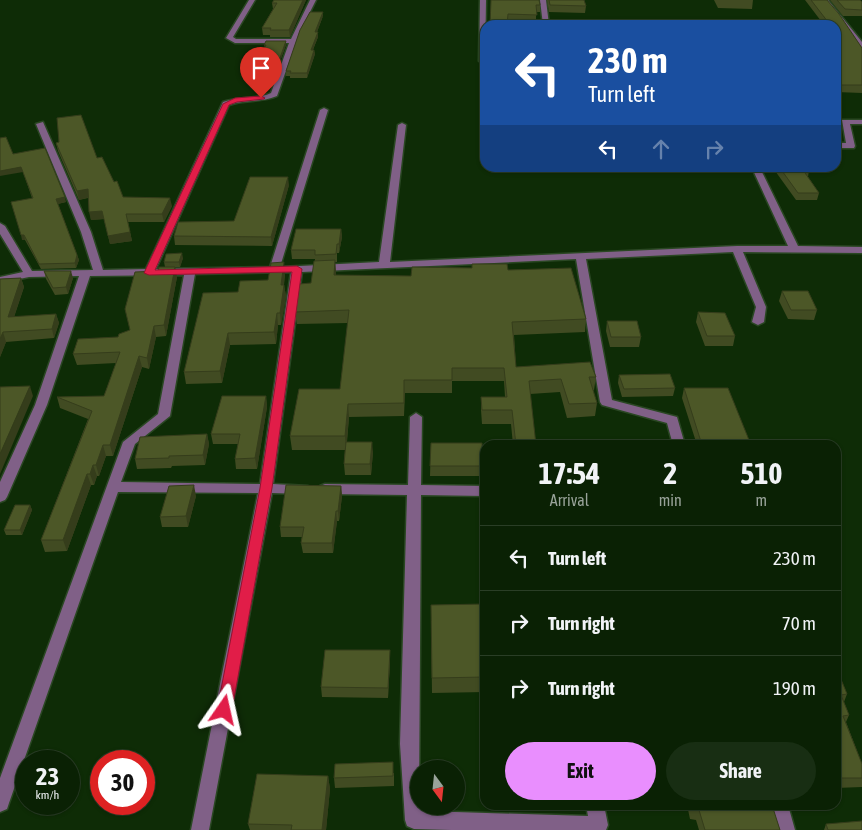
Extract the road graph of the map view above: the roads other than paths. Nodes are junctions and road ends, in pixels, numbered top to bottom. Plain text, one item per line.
1 (252, 0) edge
2 (313, 0) edge
3 (483, 0) edge
4 (543, 0) edge
5 (825, 0) edge
6 (483, 20) edge
7 (545, 20) edge
8 (293, 41) junction
9 (862, 46) edge
10 (324, 110) dead end
11 (862, 122) edge
12 (40, 124) dead end
13 (402, 125) dead end
14 (841, 145) edge
15 (758, 172) edge
16 (0, 226) edge
17 (794, 248) junction
18 (737, 249) junction
19 (862, 250) edge
20 (582, 257) junction
21 (384, 265) junction
22 (297, 269) junction
23 (274, 270) junction
24 (190, 271) junction
25 (149, 273) junction
26 (29, 274) junction
27 (99, 274) junction
28 (85, 275) junction
29 (0, 280) edge
30 (758, 322) dead end
31 (416, 418) dead end
32 (678, 440) edge
33 (112, 487) junction
34 (266, 488) junction
35 (413, 491) junction
36 (480, 491) edge
37 (0, 497) edge
38 (0, 803) edge
39 (596, 810) edge
40 (780, 810) edge
41 (200, 830) edge
42 (786, 830) edge

1 - 8 street
2 - 8 street
3 - 6 street
4 - 7 street
5 - 9 street
8 - 25 street
10 - 23 street
11 - 14 street
12 - 27 street
13 - 21 street
15 - 17 street
16 - 26 street
17 - 18 street
17 - 19 street
18 - 20 street
18 - 30 street
20 - 21 street
20 - 32 street
21 - 22 street
22 - 23 street
22 - 34 street
23 - 24 street
24 - 25 street
24 - 33 street
25 - 27 street
26 - 28 street
26 - 29 street
27 - 28 street
28 - 37 street
31 - 35 street
33 - 34 street
33 - 38 street
34 - 35 street
34 - 41 street
35 - 36 street
35 - 39 street
40 - 42 street

